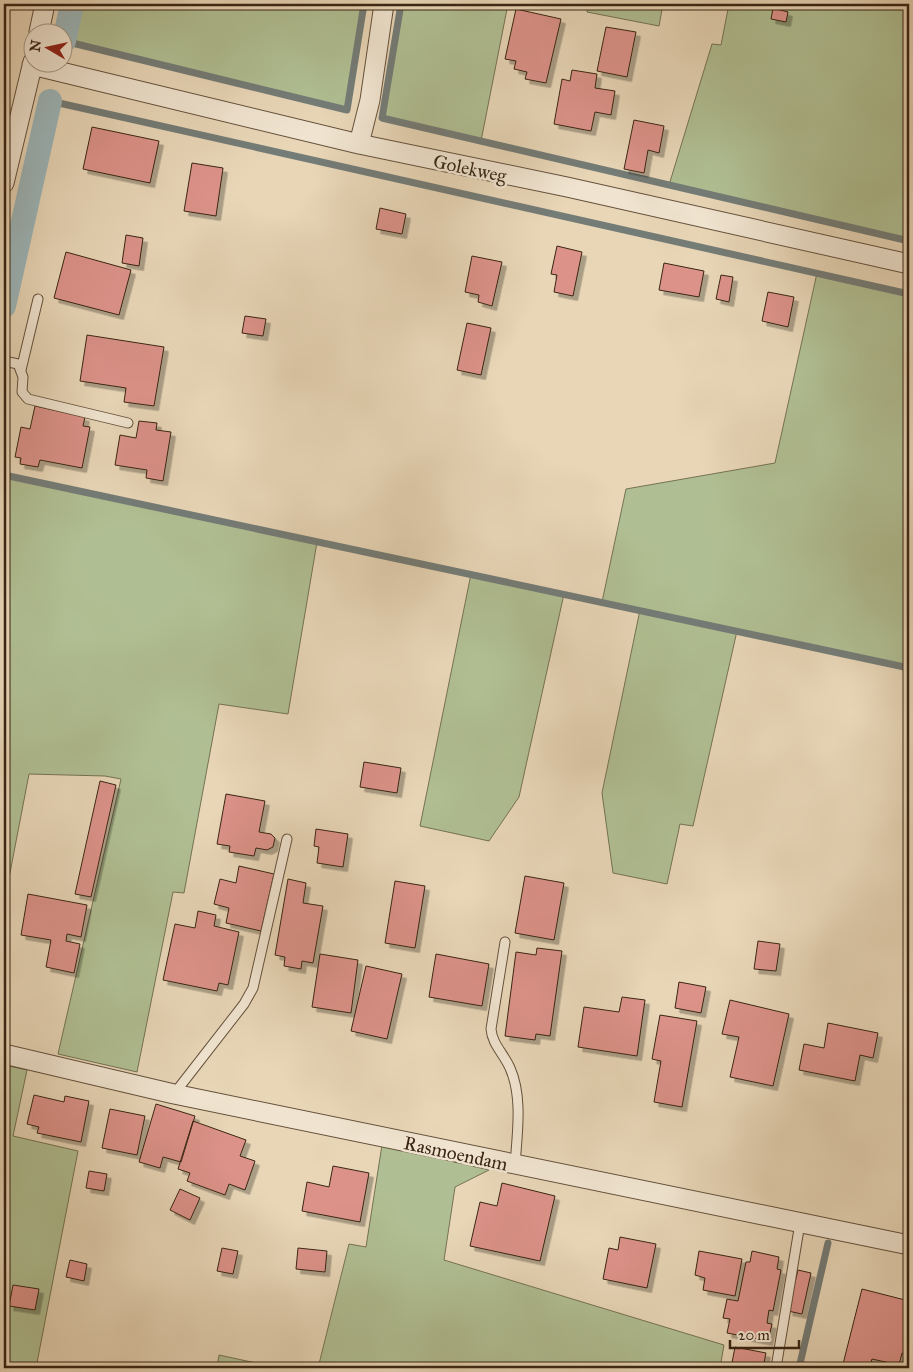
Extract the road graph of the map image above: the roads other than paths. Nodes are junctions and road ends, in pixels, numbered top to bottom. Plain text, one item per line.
1 (45, 4) edge
2 (384, 4) edge
3 (41, 22) edge
4 (30, 72) edge
5 (65, 72) edge
6 (359, 144) junction
7 (4, 184) edge
8 (909, 264) edge
9 (38, 299) dead end
10 (4, 360) edge
11 (22, 370) junction
12 (128, 423) dead end
13 (287, 839) dead end
14 (505, 942) dead end
15 (4, 1054) edge
16 (174, 1094) junction
17 (515, 1166) junction
18 (800, 1224) junction
19 (909, 1246) edge
20 (776, 1368) edge

1 - 3 street
2 - 6 street
4 - 7 street
5 - 6 street, Golekweg
6 - 8 street, Golekweg
9 - 11 lane
10 - 11 lane
11 - 12 lane
13 - 16 lane
14 - 17 lane
15 - 16 street, Rasmoendam
16 - 17 street, Rasmoendam
17 - 18 street, Rasmoendam
18 - 19 street, Rasmoendam
18 - 20 lane

